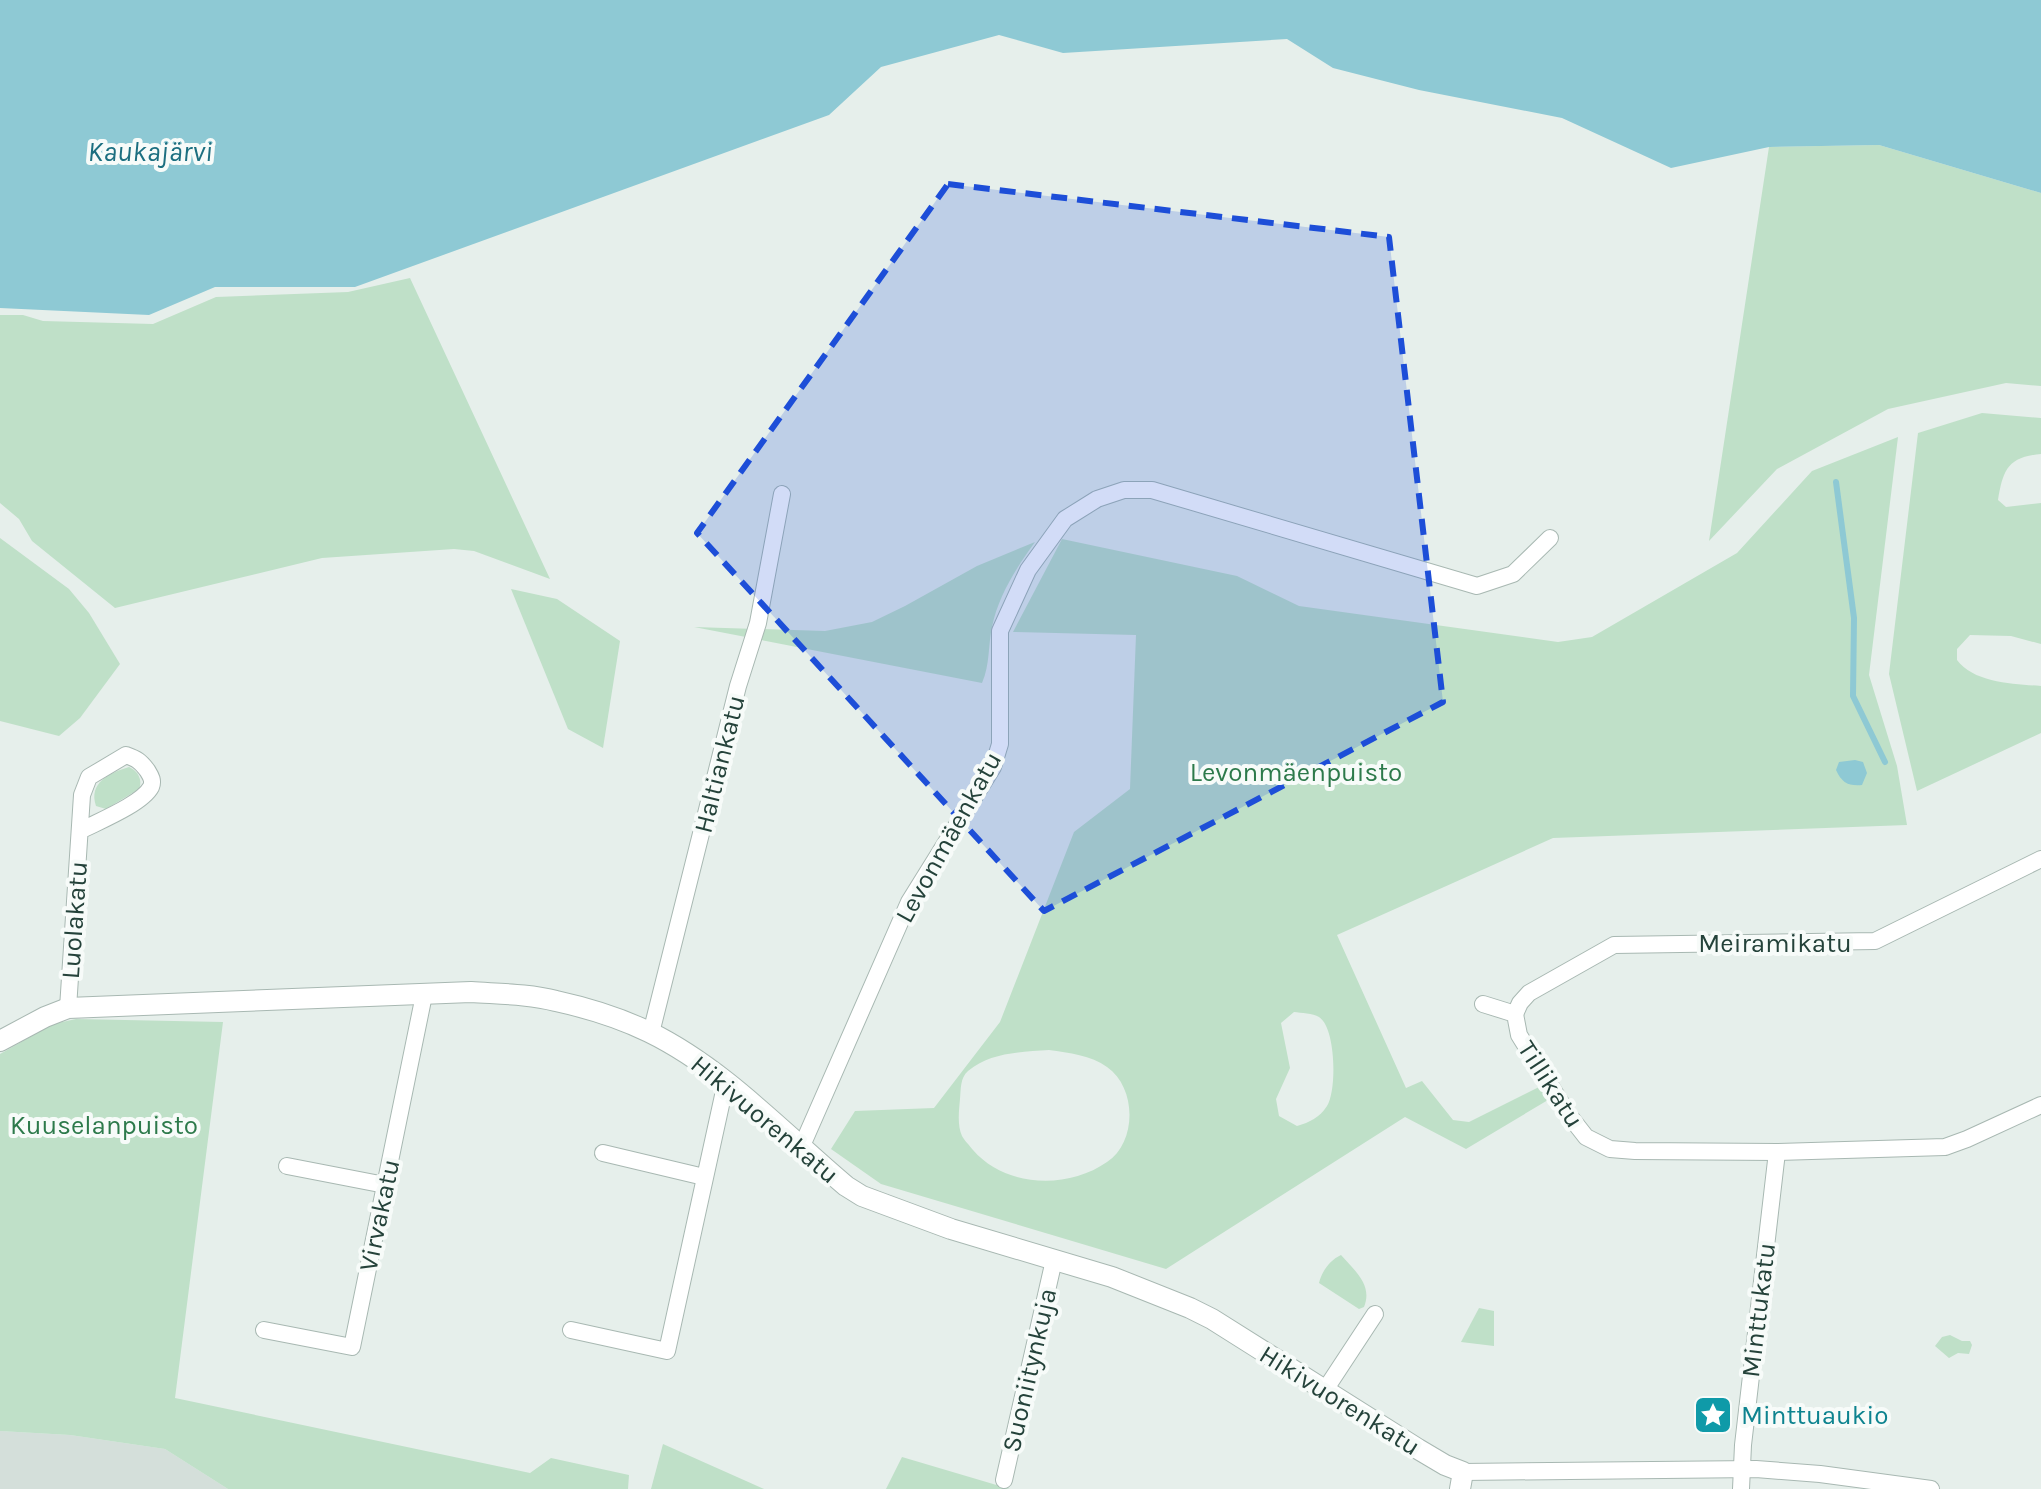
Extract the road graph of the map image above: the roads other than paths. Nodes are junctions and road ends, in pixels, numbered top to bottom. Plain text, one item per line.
1 (782, 494) dead end
2 (1550, 538) dead end
3 (80, 831) junction
4 (2041, 859) edge
5 (424, 995) junction
6 (1483, 1004) dead end
7 (68, 1008) junction
8 (1515, 1014) junction
9 (651, 1033) junction
10 (0, 1041) edge
11 (726, 1082) junction
12 (2041, 1105) edge
13 (801, 1148) junction
14 (1777, 1152) junction
15 (603, 1153) dead end
16 (287, 1166) dead end
17 (704, 1177) junction
18 (385, 1185) junction
19 (1054, 1260) junction
20 (1375, 1314) dead end
21 (264, 1330) dead end
22 (571, 1330) dead end
23 (1325, 1390) junction
24 (1741, 1469) junction
25 (1004, 1480) dead end
26 (1462, 1481) edge
27 (1741, 1489) edge
28 (1931, 1489) edge

1 - 9 street, Haltiankatu
2 - 13 street, Levonmäenkatu
3 - 3 street, Luolakatu
3 - 7 street, Luolakatu
4 - 8 street, Meiramikatu
5 - 7 street, Hikivuorenkatu
5 - 9 street, Hikivuorenkatu
5 - 18 street, Virvakatu
6 - 8 street, Tillikatu
7 - 10 street, Hikivuorenkatu
8 - 14 street, Tillikatu
9 - 11 street, Hikivuorenkatu
11 - 13 street, Hikivuorenkatu
11 - 17 street
12 - 14 street
13 - 19 street, Hikivuorenkatu
14 - 24 street, Minttukatu
15 - 17 street
16 - 18 street
17 - 22 street
18 - 21 street, Virvakatu
19 - 23 street, Hikivuorenkatu
19 - 25 street, Suoniitynkuja
20 - 23 street
23 - 26 street, Hikivuorenkatu
24 - 26 street
24 - 27 street, Minttukatu
24 - 28 street

